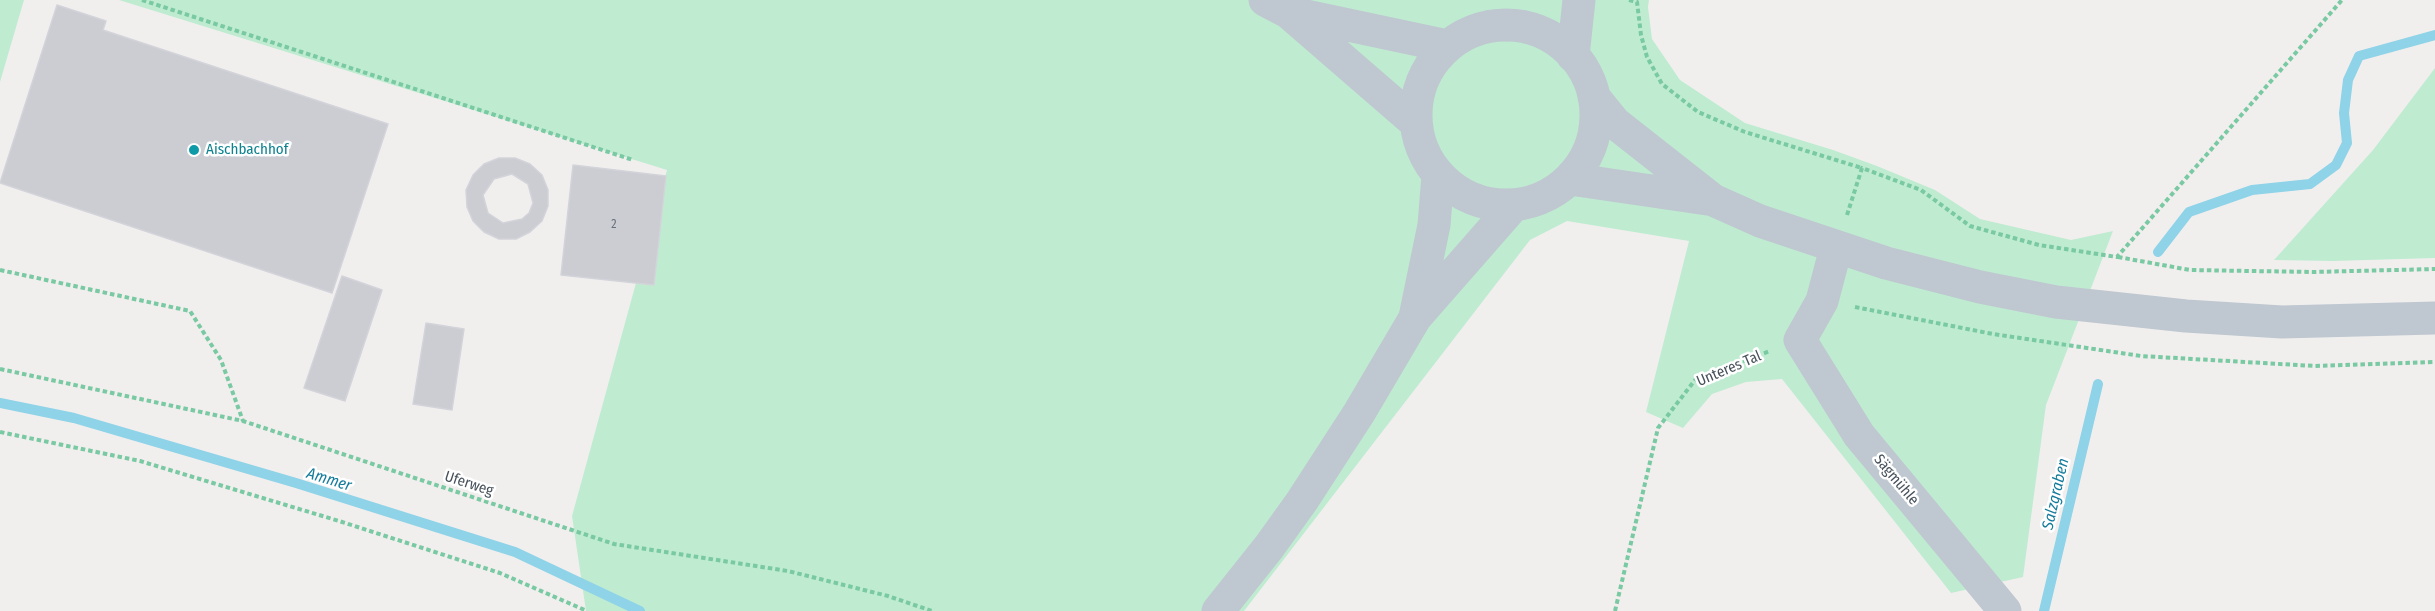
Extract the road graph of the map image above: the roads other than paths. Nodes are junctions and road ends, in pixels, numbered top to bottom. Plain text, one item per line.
1 (1579, 0) edge
2 (1276, 6) edge
3 (1508, 12) edge
4 (1447, 46) junction
5 (1574, 56) junction
6 (1594, 97) junction
7 (1415, 122) junction
8 (1438, 175) junction
9 (1570, 179) junction
10 (1713, 200) junction
11 (1515, 205) junction
12 (1836, 248) junction
13 (1415, 318) junction
14 (2435, 318) edge
15 (1218, 611) edge
16 (2005, 611) edge

1 - 5 street
2 - 4 street
2 - 7 street
3 - 4 street
3 - 5 street
4 - 7 street
5 - 6 street
6 - 9 street
6 - 10 street
7 - 8 street
8 - 11 street
8 - 13 street
9 - 10 street
9 - 11 street
10 - 12 street
11 - 13 street
12 - 14 street
12 - 16 street, Sägmühle
13 - 15 street

